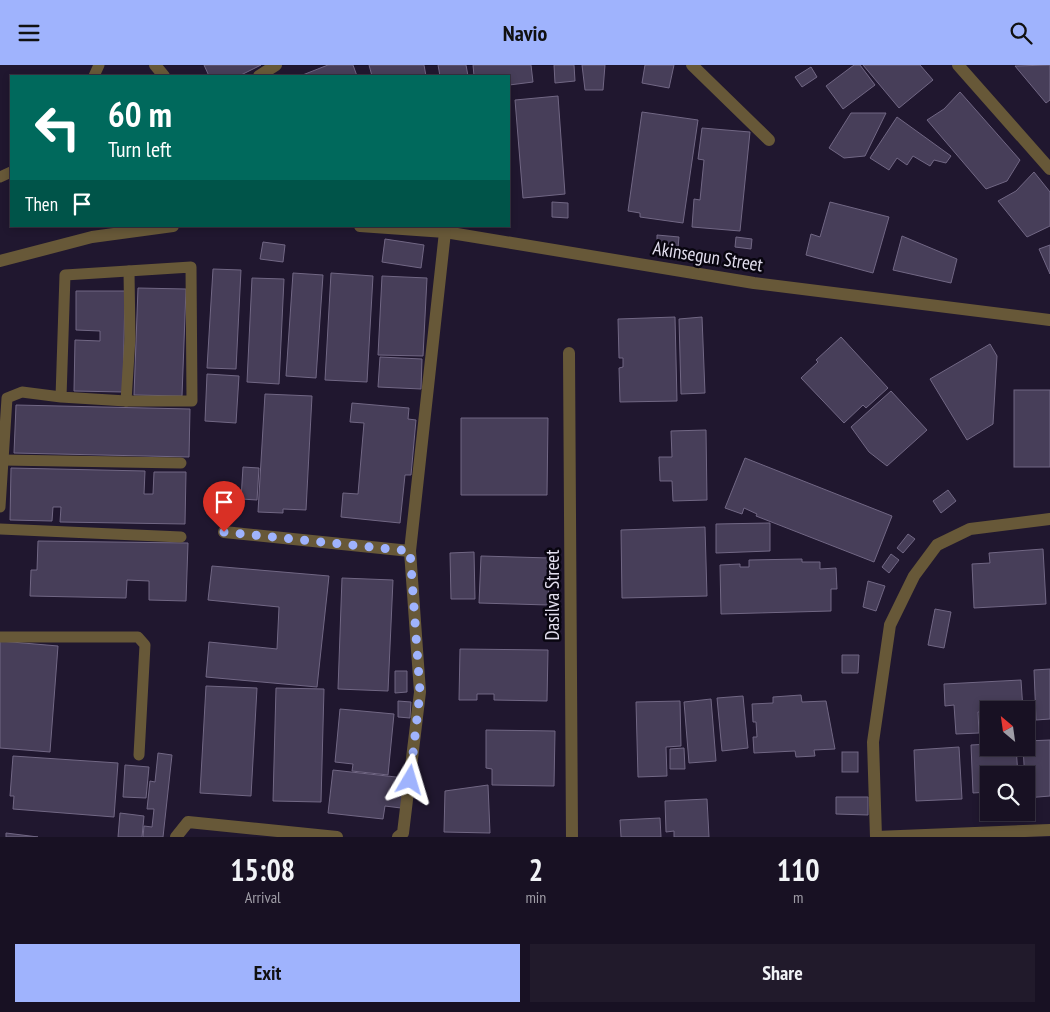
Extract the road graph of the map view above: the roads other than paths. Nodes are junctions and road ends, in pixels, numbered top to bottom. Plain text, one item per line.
1 (276, 65) edge
2 (692, 65) edge
3 (958, 65) edge
4 (261, 75) edge
5 (769, 140) dead end
6 (1050, 169) edge
7 (166, 227) edge
8 (374, 227) edge
9 (445, 232) junction
10 (0, 261) edge
11 (129, 271) junction
12 (1050, 321) edge
13 (569, 353) dead end
14 (61, 397) junction
15 (126, 401) junction
16 (2, 460) junction
17 (181, 463) dead end
18 (0, 507) edge
19 (1050, 519) edge
20 (0, 529) edge
21 (224, 532) dead end
22 (181, 537) dead end
23 (410, 551) junction
24 (0, 637) edge
25 (139, 755) dead end
26 (1050, 830) edge
27 (176, 837) edge
28 (337, 837) edge
29 (398, 837) edge
30 (572, 837) edge
31 (876, 837) edge

1 - 4 street
2 - 5 street
3 - 6 street
7 - 10 street
8 - 9 street, Akinsegun Street
9 - 12 street, Akinsegun Street
9 - 23 street
11 - 14 lane
11 - 15 lane
11 - 15 lane
13 - 30 street, Dasilva Street
14 - 15 lane
14 - 16 lane
16 - 17 lane
16 - 18 lane
19 - 31 street
20 - 22 lane
21 - 23 street
23 - 29 street
24 - 25 lane
26 - 31 street
27 - 28 street

